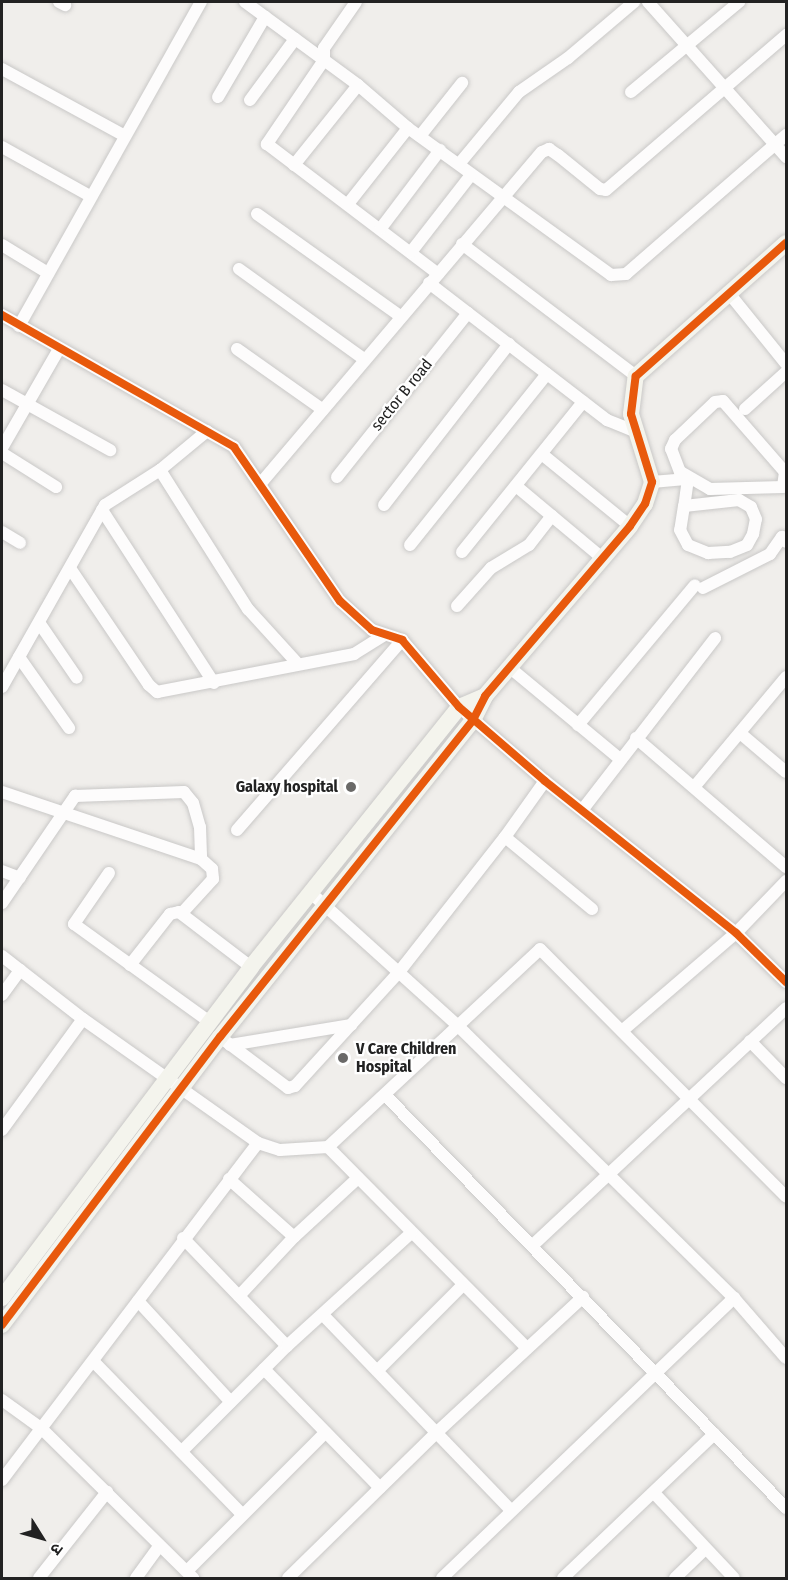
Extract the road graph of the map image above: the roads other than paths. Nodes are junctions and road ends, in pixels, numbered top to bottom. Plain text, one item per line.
1 (201, 2) edge
2 (244, 2) edge
3 (356, 2) edge
4 (634, 2) edge
5 (648, 2) edge
6 (739, 2) edge
7 (265, 17) junction
8 (786, 35) edge
9 (295, 39) junction
10 (688, 45) junction
11 (324, 60) junction
12 (2, 69) edge
13 (462, 83) dead end
14 (358, 85) junction
15 (728, 87) junction
16 (631, 92) dead end
17 (218, 97) dead end
18 (250, 100) dead end
19 (408, 128) junction
20 (123, 135) junction
21 (786, 135) edge
22 (420, 136) junction
23 (776, 145) junction
24 (2, 147) edge
25 (440, 150) junction
26 (786, 158) edge
27 (294, 165) junction
28 (459, 165) junction
29 (471, 175) junction
30 (90, 196) junction
31 (505, 198) junction
32 (348, 204) junction
33 (257, 214) dead end
34 (381, 228) junction
35 (786, 243) edge
36 (462, 244) junction
37 (2, 245) edge
38 (411, 252) junction
39 (240, 269) dead end
40 (48, 273) junction
41 (438, 274) junction
42 (429, 283) junction
43 (728, 292) junction
44 (468, 313) junction
45 (2, 315) edge
46 (400, 316) junction
47 (19, 326) junction
48 (509, 344) junction
49 (59, 349) junction
50 (237, 349) dead end
51 (365, 360) junction
52 (786, 364) edge
53 (786, 372) edge
54 (547, 374) junction
55 (636, 376) junction
56 (2, 390) edge
57 (584, 402) junction
58 (25, 403) junction
59 (746, 409) dead end
60 (323, 410) junction
61 (207, 431) junction
62 (634, 431) junction
63 (2, 450) edge
64 (110, 450) dead end
65 (543, 455) junction
66 (160, 470) junction
67 (337, 477) dead end
68 (688, 479) junction
69 (652, 482) junction
70 (261, 483) junction
71 (516, 486) junction
72 (56, 487) dead end
73 (384, 505) dead end
74 (684, 506) junction
75 (102, 510) junction
76 (552, 516) junction
77 (630, 526) junction
78 (2, 532) edge
79 (785, 538) edge
80 (21, 543) dead end
81 (410, 544) dead end
82 (462, 552) dead end
83 (602, 558) junction
84 (70, 568) junction
85 (457, 606) dead end
86 (40, 624) junction
87 (384, 635) junction
88 (715, 638) dead end
89 (402, 640) junction
90 (19, 657) junction
91 (298, 664) junction
92 (509, 667) junction
93 (786, 677) edge
94 (77, 678) dead end
95 (214, 683) junction
96 (2, 687) edge
97 (484, 696) junction
98 (459, 707) junction
99 (473, 720) junction
100 (578, 725) junction
101 (69, 728) dead end
102 (740, 733) junction
103 (636, 738) junction
104 (620, 759) junction
105 (786, 772) edge
106 (545, 781) junction
107 (695, 786) junction
108 (2, 792) edge
109 (583, 809) junction
110 (63, 816) junction
111 (237, 830) dead end
112 (505, 837) junction
113 (201, 859) junction
114 (786, 867) edge
115 (2, 871) edge
116 (109, 873) dead end
117 (20, 878) junction
118 (786, 881) edge
119 (311, 893) junction
120 (2, 903) edge
121 (325, 905) junction
122 (592, 909) dead end
123 (182, 913) junction
124 (736, 933) junction
125 (2, 956) edge
126 (130, 965) junction
127 (250, 967) junction
128 (20, 970) junction
129 (399, 972) junction
130 (786, 982) edge
131 (2, 995) edge
132 (786, 1008) edge
133 (83, 1019) junction
134 (210, 1022) junction
135 (351, 1025) junction
136 (457, 1025) junction
137 (622, 1031) junction
138 (225, 1041) junction
139 (750, 1041) junction
140 (786, 1078) edge
141 (175, 1084) junction
142 (385, 1095) junction
143 (689, 1098) junction
144 (2, 1130) edge
145 (258, 1143) junction
146 (328, 1147) junction
147 (608, 1174) junction
148 (358, 1178) junction
149 (229, 1179) junction
150 (786, 1197) edge
151 (411, 1233) junction
152 (294, 1237) junction
153 (183, 1238) junction
154 (533, 1245) junction
155 (462, 1286) junction
156 (239, 1296) junction
157 (583, 1297) junction
158 (2, 1298) edge
159 (734, 1298) junction
160 (138, 1301) junction
161 (324, 1316) junction
162 (2, 1325) edge
163 (287, 1346) junction
164 (527, 1348) junction
165 (786, 1358) edge
166 (94, 1362) junction
167 (264, 1369) junction
168 (378, 1370) junction
169 (655, 1371) junction
170 (2, 1400) edge
171 (231, 1402) junction
172 (41, 1428) junction
173 (324, 1434) junction
174 (435, 1434) junction
175 (714, 1434) junction
176 (182, 1451) junction
177 (2, 1480) edge
178 (380, 1488) junction
179 (107, 1492) junction
180 (655, 1494) junction
181 (786, 1508) edge
182 (511, 1510) junction
183 (242, 1514) junction
184 (159, 1546) junction
185 (705, 1549) junction
186 (190, 1575) edge
187 (448, 1576) edge
188 (39, 1578) edge
189 (136, 1578) edge
190 (288, 1578) edge
191 (563, 1578) edge
192 (675, 1578) edge
193 (734, 1578) edge

1 - 20 street
2 - 7 street
3 - 11 street
4 - 28 street
5 - 10 street
6 - 10 street
7 - 9 street
7 - 17 street
8 - 15 street
9 - 11 street
9 - 18 street
10 - 15 street
10 - 16 street
11 - 14 street
11 - 27 street
12 - 20 street
13 - 22 street
14 - 19 street
14 - 27 street
15 - 23 street
15 - 31 street
19 - 22 street
19 - 32 street
20 - 30 street
21 - 23 street
22 - 25 street
23 - 26 street
23 - 31 street
24 - 30 street
25 - 28 street
25 - 34 street
27 - 32 street
28 - 29 street
29 - 31 street
29 - 38 street
30 - 40 street
31 - 36 street
32 - 34 street
33 - 46 street
34 - 38 street
35 - 43 street
36 - 41 street
36 - 55 street
37 - 40 street
38 - 41 street
39 - 51 street
40 - 47 street
41 - 42 street
42 - 44 street
42 - 46 street
43 - 52 street
43 - 55 street
44 - 48 street
44 - 67 street, sector B road
45 - 47 street
46 - 51 street
47 - 49 street
48 - 54 street
48 - 73 street
49 - 58 street
49 - 61 street
50 - 60 street
51 - 60 street
53 - 59 street
54 - 57 street
54 - 81 street
55 - 62 street
56 - 58 street
57 - 62 street
57 - 65 street
58 - 63 street
58 - 64 street
60 - 70 street
61 - 66 street
61 - 70 street
62 - 69 street
63 - 72 street
65 - 71 street
65 - 77 street
66 - 75 street
66 - 91 street
68 - 68 street
68 - 69 street
68 - 74 street
69 - 77 street
70 - 87 street
71 - 76 street
71 - 82 street
74 - 74 street
75 - 84 street
75 - 95 street
76 - 83 street
76 - 85 street
77 - 83 street
78 - 80 street
79 - 100 street
83 - 92 street
84 - 86 street
84 - 95 street
86 - 90 street
86 - 94 street
87 - 89 street
87 - 91 street
88 - 103 street
89 - 98 street
89 - 111 street
90 - 96 street
90 - 101 street
91 - 95 street
92 - 97 street
92 - 100 street
93 - 102 street
97 - 98 street
97 - 99 street
98 - 99 street
98 - 119 street
99 - 106 street
99 - 121 street
100 - 104 street
102 - 105 street
102 - 107 street
103 - 104 street
103 - 107 street
104 - 109 street
106 - 109 street
106 - 112 street
107 - 114 street
108 - 110 street
109 - 124 street
110 - 113 street
110 - 113 street
110 - 117 street
112 - 122 street
112 - 129 street
113 - 123 street
115 - 117 street
116 - 126 street
117 - 120 street
118 - 124 street
119 - 121 street
119 - 127 street
121 - 129 street
121 - 138 street
123 - 126 street
123 - 127 street
124 - 130 street
124 - 137 street
125 - 128 street
126 - 134 street
127 - 134 street
128 - 131 street
128 - 133 street
129 - 135 street
129 - 136 street
132 - 139 street
133 - 141 street
133 - 144 street
134 - 141 street
135 - 138 street
135 - 138 street
136 - 137 street
136 - 142 street
136 - 147 street
137 - 143 street
138 - 141 street
139 - 140 street
139 - 143 street
141 - 145 street
141 - 158 street
141 - 162 street
142 - 146 street
142 - 154 street
143 - 147 street
143 - 150 street
145 - 146 street
145 - 149 street
146 - 148 street
147 - 154 street
147 - 159 street
148 - 151 street
148 - 152 street
149 - 152 street
149 - 153 street
151 - 155 street
151 - 161 street
152 - 156 street
153 - 156 street
153 - 160 street
154 - 157 street
155 - 164 street
155 - 168 street
156 - 163 street
157 - 164 street
157 - 169 street
159 - 165 street
159 - 169 street
160 - 166 street
160 - 171 street
161 - 163 street
161 - 168 street
163 - 167 street
164 - 174 street
166 - 172 street
166 - 176 street
167 - 171 street
167 - 173 street
168 - 174 street
169 - 175 street
169 - 182 street
170 - 172 street
171 - 176 street
172 - 177 street
172 - 179 street
173 - 178 street
173 - 183 street
174 - 178 street
174 - 182 street
175 - 180 street
175 - 181 street
176 - 183 street
178 - 190 street
179 - 184 street
179 - 188 street
180 - 185 street
180 - 191 street
182 - 187 street
183 - 186 street
184 - 186 street
184 - 189 street
185 - 192 street
185 - 193 street

